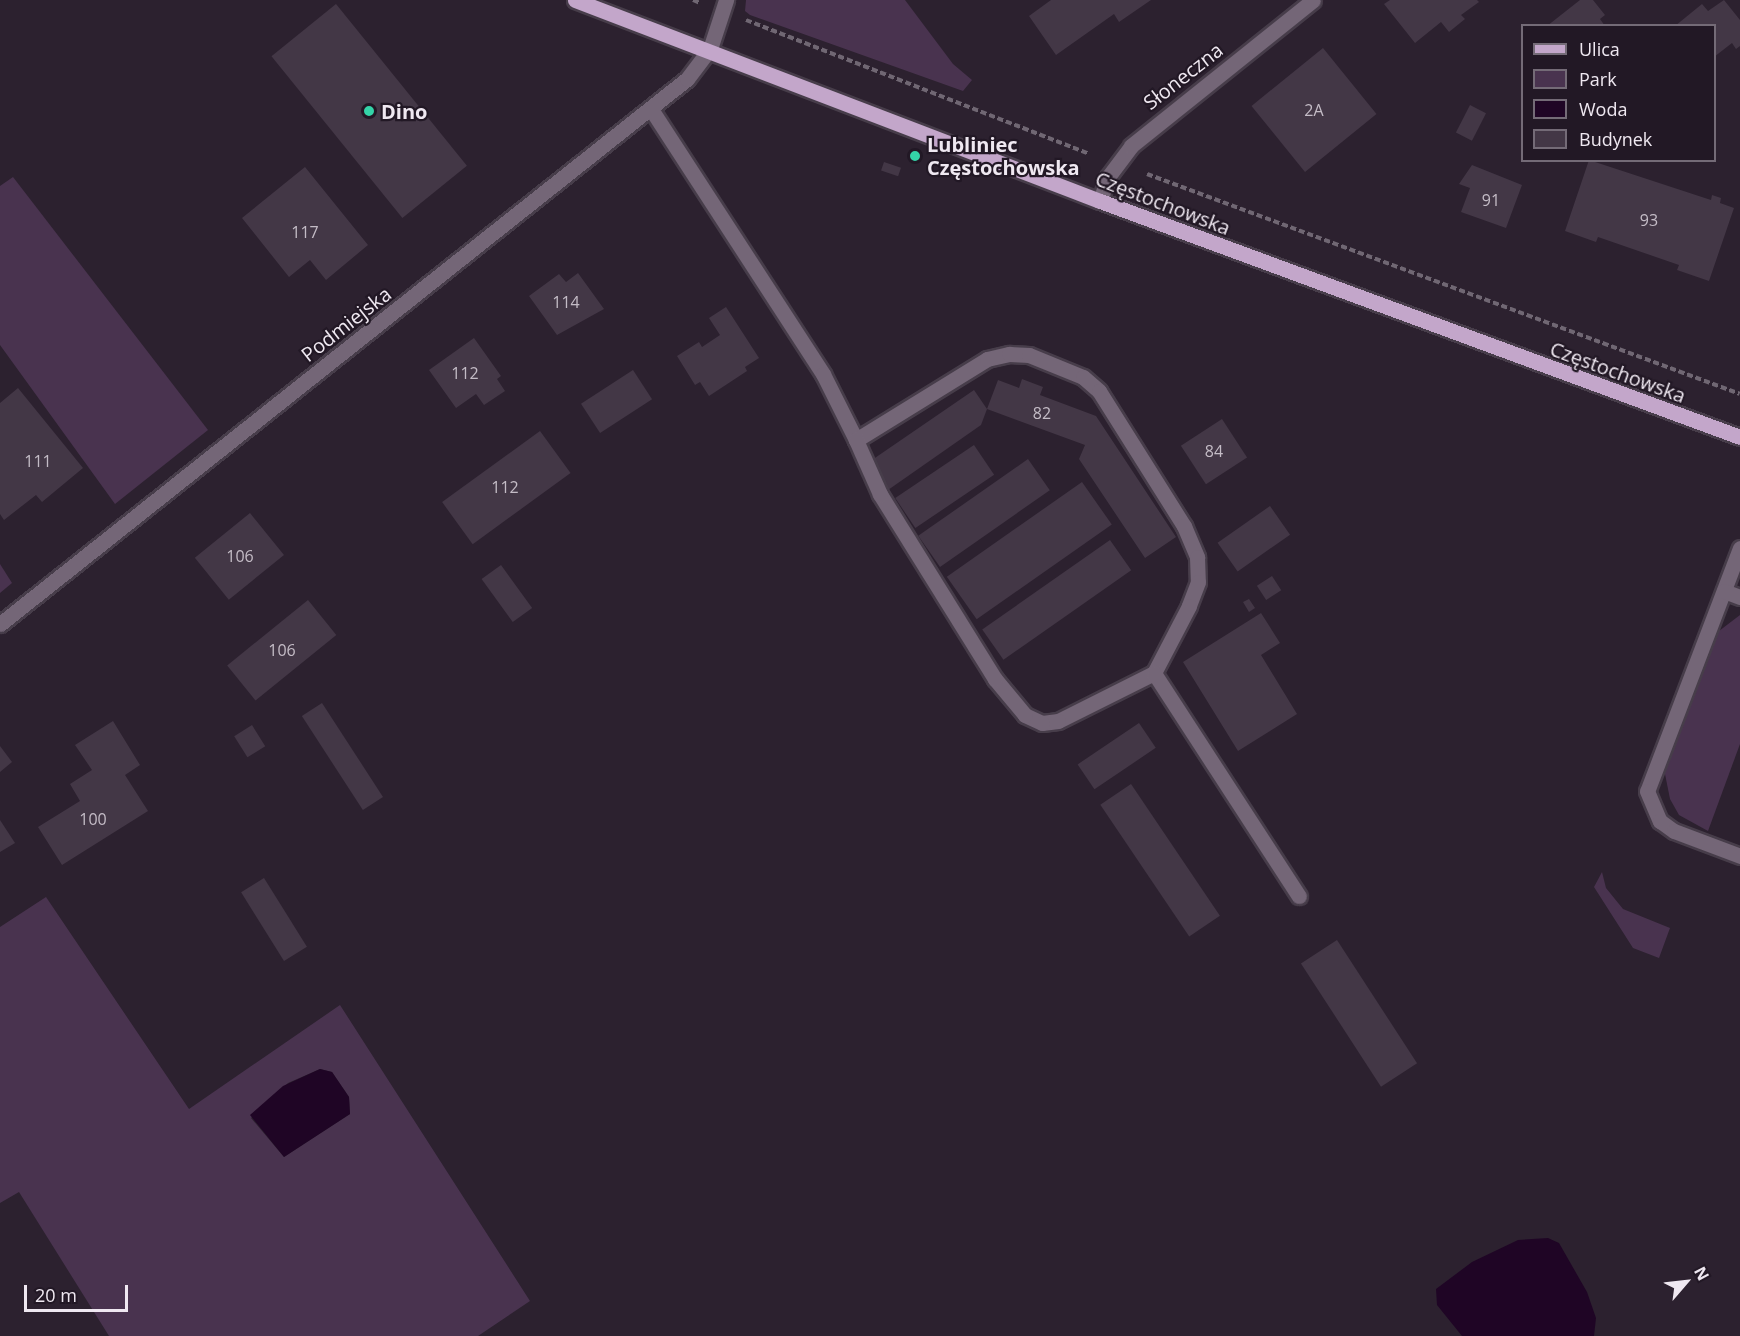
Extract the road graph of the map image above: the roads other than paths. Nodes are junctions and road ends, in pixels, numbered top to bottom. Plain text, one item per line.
1 (575, 0) edge
2 (726, 0) edge
3 (1313, 0) edge
4 (710, 49) junction
5 (651, 109) junction
6 (1100, 201) junction
7 (1740, 437) edge
8 (856, 440) junction
9 (1740, 548) edge
10 (1724, 591) junction
11 (1740, 597) edge
12 (0, 624) edge
13 (1154, 674) junction
14 (1740, 856) edge
15 (1299, 896) dead end

1 - 4 main road, Częstochowska
2 - 4 street, Podmiejska
3 - 6 street, Słoneczna
4 - 5 street, Podmiejska
4 - 6 main road, Częstochowska
5 - 8 street
5 - 12 street, Podmiejska
6 - 7 main road, Częstochowska
8 - 13 street
8 - 13 street
9 - 10 street
10 - 11 street
10 - 14 street
13 - 15 street

